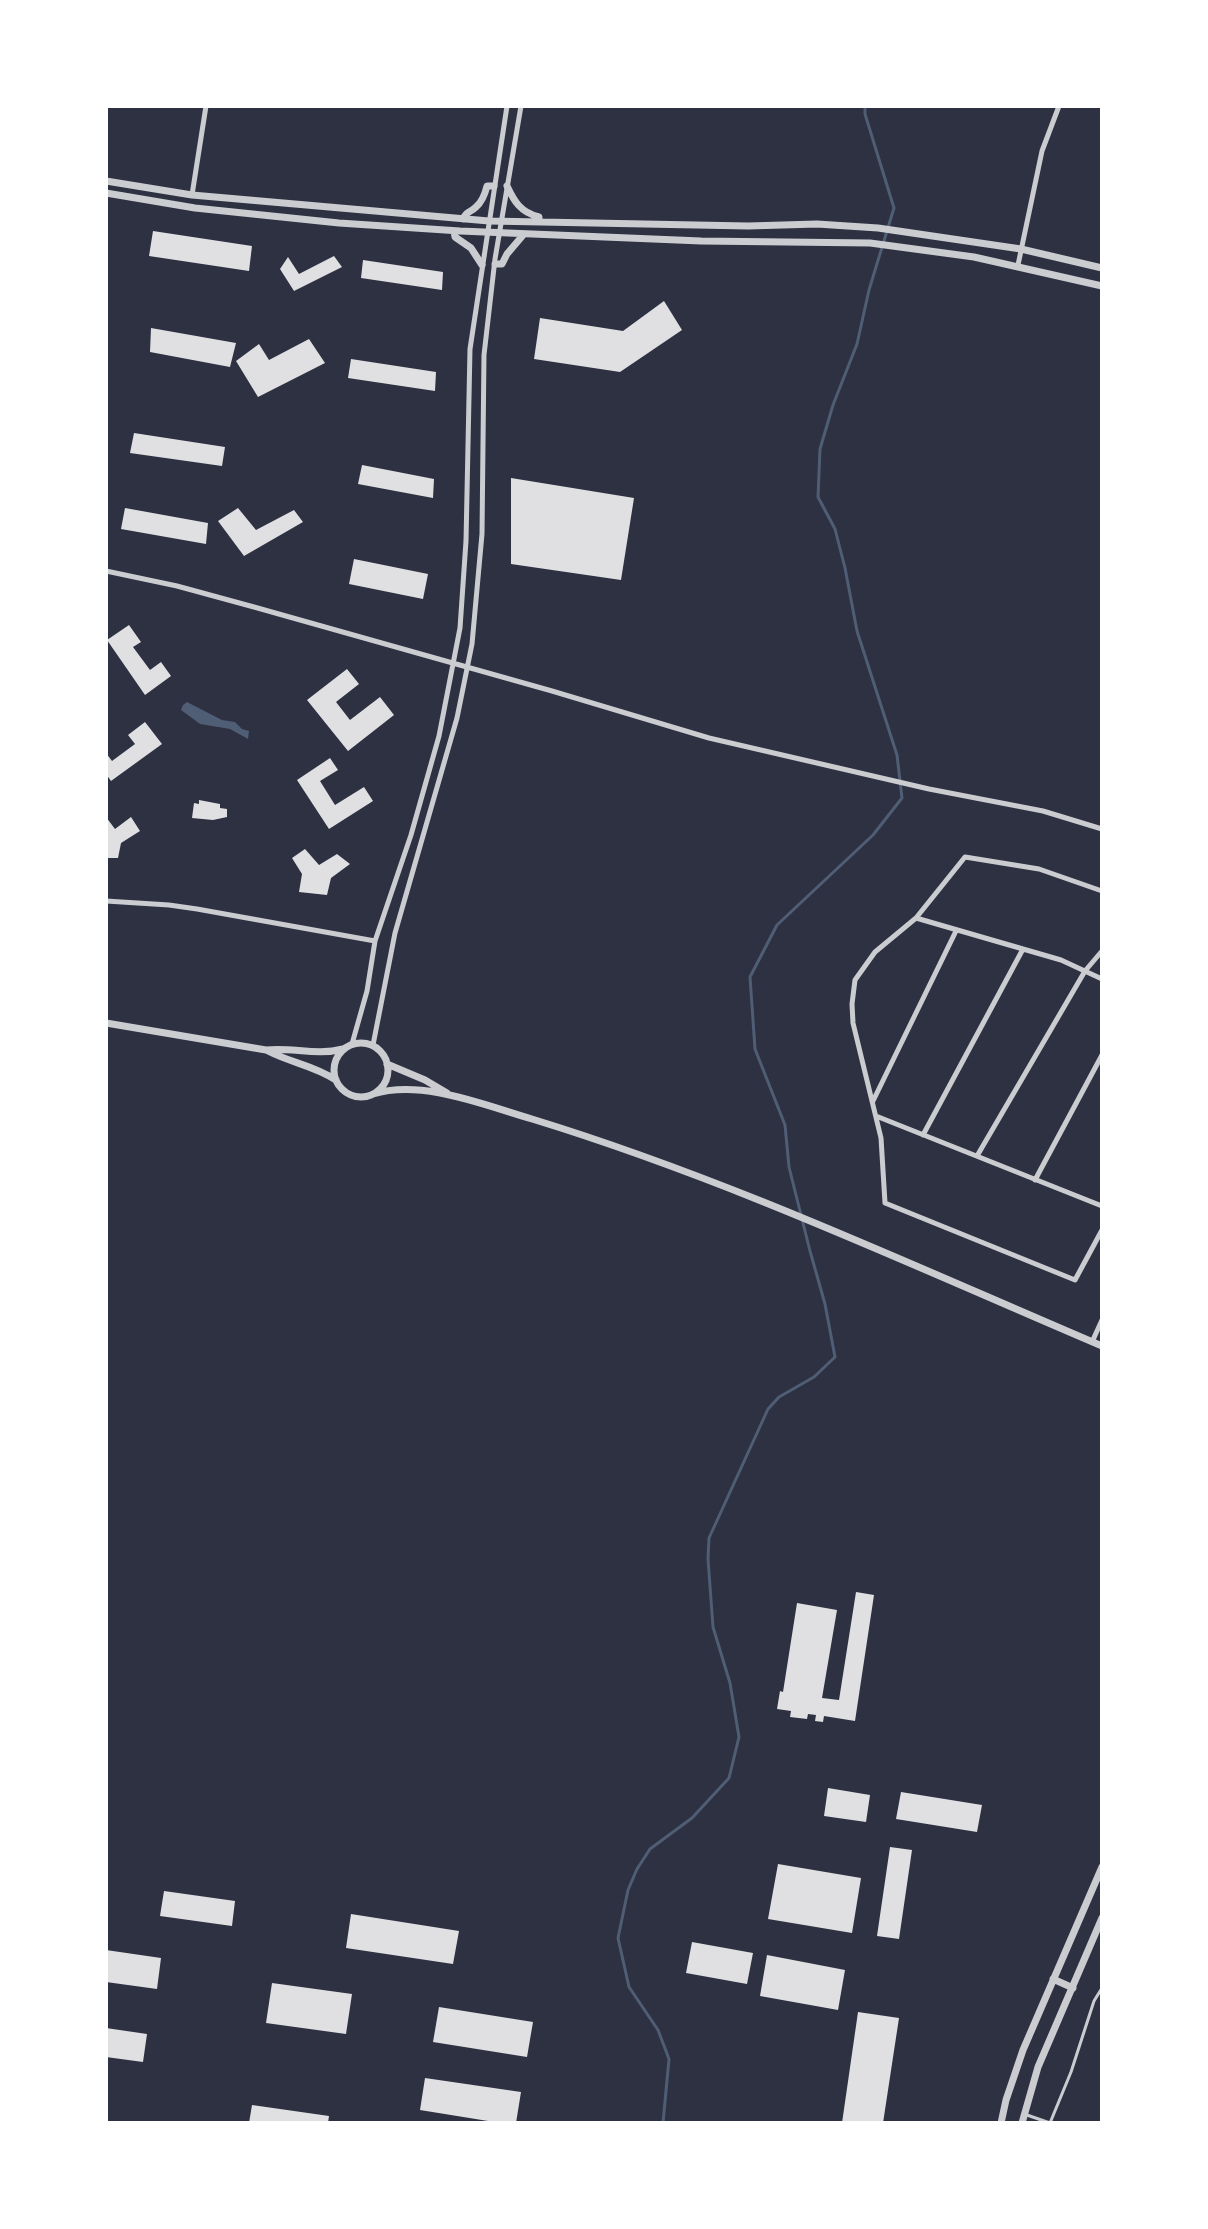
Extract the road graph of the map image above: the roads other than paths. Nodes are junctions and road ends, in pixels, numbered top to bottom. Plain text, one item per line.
1 (206, 106) edge
2 (507, 106) edge
3 (521, 106) edge
4 (1059, 106) edge
5 (106, 181) edge
6 (494, 186) junction
7 (507, 186) junction
8 (106, 193) edge
9 (192, 195) junction
10 (463, 219) junction
11 (489, 221) junction
12 (501, 221) junction
13 (539, 222) junction
14 (454, 231) junction
15 (486, 233) junction
16 (499, 233) junction
17 (524, 234) junction
18 (1021, 249) junction
19 (495, 264) junction
20 (482, 265) junction
21 (1018, 265) junction
22 (1102, 268) edge
23 (1102, 286) edge
24 (106, 571) edge
25 (453, 663) junction
26 (468, 667) junction
27 (1102, 829) edge
28 (1102, 891) edge
29 (106, 901) edge
30 (916, 918) junction
31 (956, 931) junction
32 (375, 941) junction
33 (1023, 949) junction
34 (1102, 951) edge
35 (1085, 971) junction
36 (1102, 979) edge
37 (106, 1023) edge
38 (352, 1044) junction
39 (373, 1045) junction
40 (343, 1049) junction
41 (266, 1050) junction
42 (1102, 1055) edge
43 (387, 1064) junction
44 (336, 1080) junction
45 (373, 1094) junction
46 (449, 1094) junction
47 (872, 1102) junction
48 (876, 1116) junction
49 (923, 1135) junction
50 (977, 1156) junction
51 (1035, 1180) junction
52 (1102, 1206) edge
53 (1102, 1230) edge
54 (1102, 1320) edge
55 (1092, 1342) junction
56 (1102, 1346) edge
57 (1102, 1867) edge
58 (1102, 1918) edge
59 (1053, 1979) junction
60 (1073, 1988) junction
61 (1102, 1988) edge
62 (1024, 2114) junction
63 (1001, 2123) edge
64 (1022, 2123) edge

1 - 9 street
2 - 6 street
3 - 7 street
4 - 18 street
5 - 9 street
6 - 10 street
6 - 11 street
7 - 12 street
7 - 13 street
8 - 14 street
9 - 10 street
10 - 11 street
11 - 12 street
11 - 15 street
12 - 13 street
12 - 16 street
13 - 18 street
14 - 15 street
14 - 20 street
15 - 16 street
15 - 20 street
16 - 17 street
16 - 19 street
17 - 19 street
17 - 21 street
18 - 21 street
18 - 22 street
19 - 26 street
20 - 25 street
21 - 23 street
24 - 25 street
25 - 26 street
25 - 32 street
26 - 27 street
26 - 39 street
28 - 30 street
29 - 32 street
30 - 31 street
30 - 47 street
31 - 33 street
31 - 47 street
32 - 38 street
33 - 35 street
33 - 49 street
34 - 35 street
35 - 36 street
35 - 50 street
37 - 41 street
38 - 39 street
38 - 40 street
39 - 43 street
40 - 41 street
40 - 44 street
41 - 44 street
42 - 51 street
43 - 45 street
43 - 46 street
44 - 45 street
45 - 46 street
46 - 55 street
47 - 48 street
48 - 49 street
48 - 53 street
49 - 50 street
50 - 51 street
51 - 52 street
54 - 55 street
55 - 56 street
57 - 59 street
58 - 60 street
59 - 60 street
59 - 63 street
60 - 62 street
61 - 62 lane
62 - 64 street

